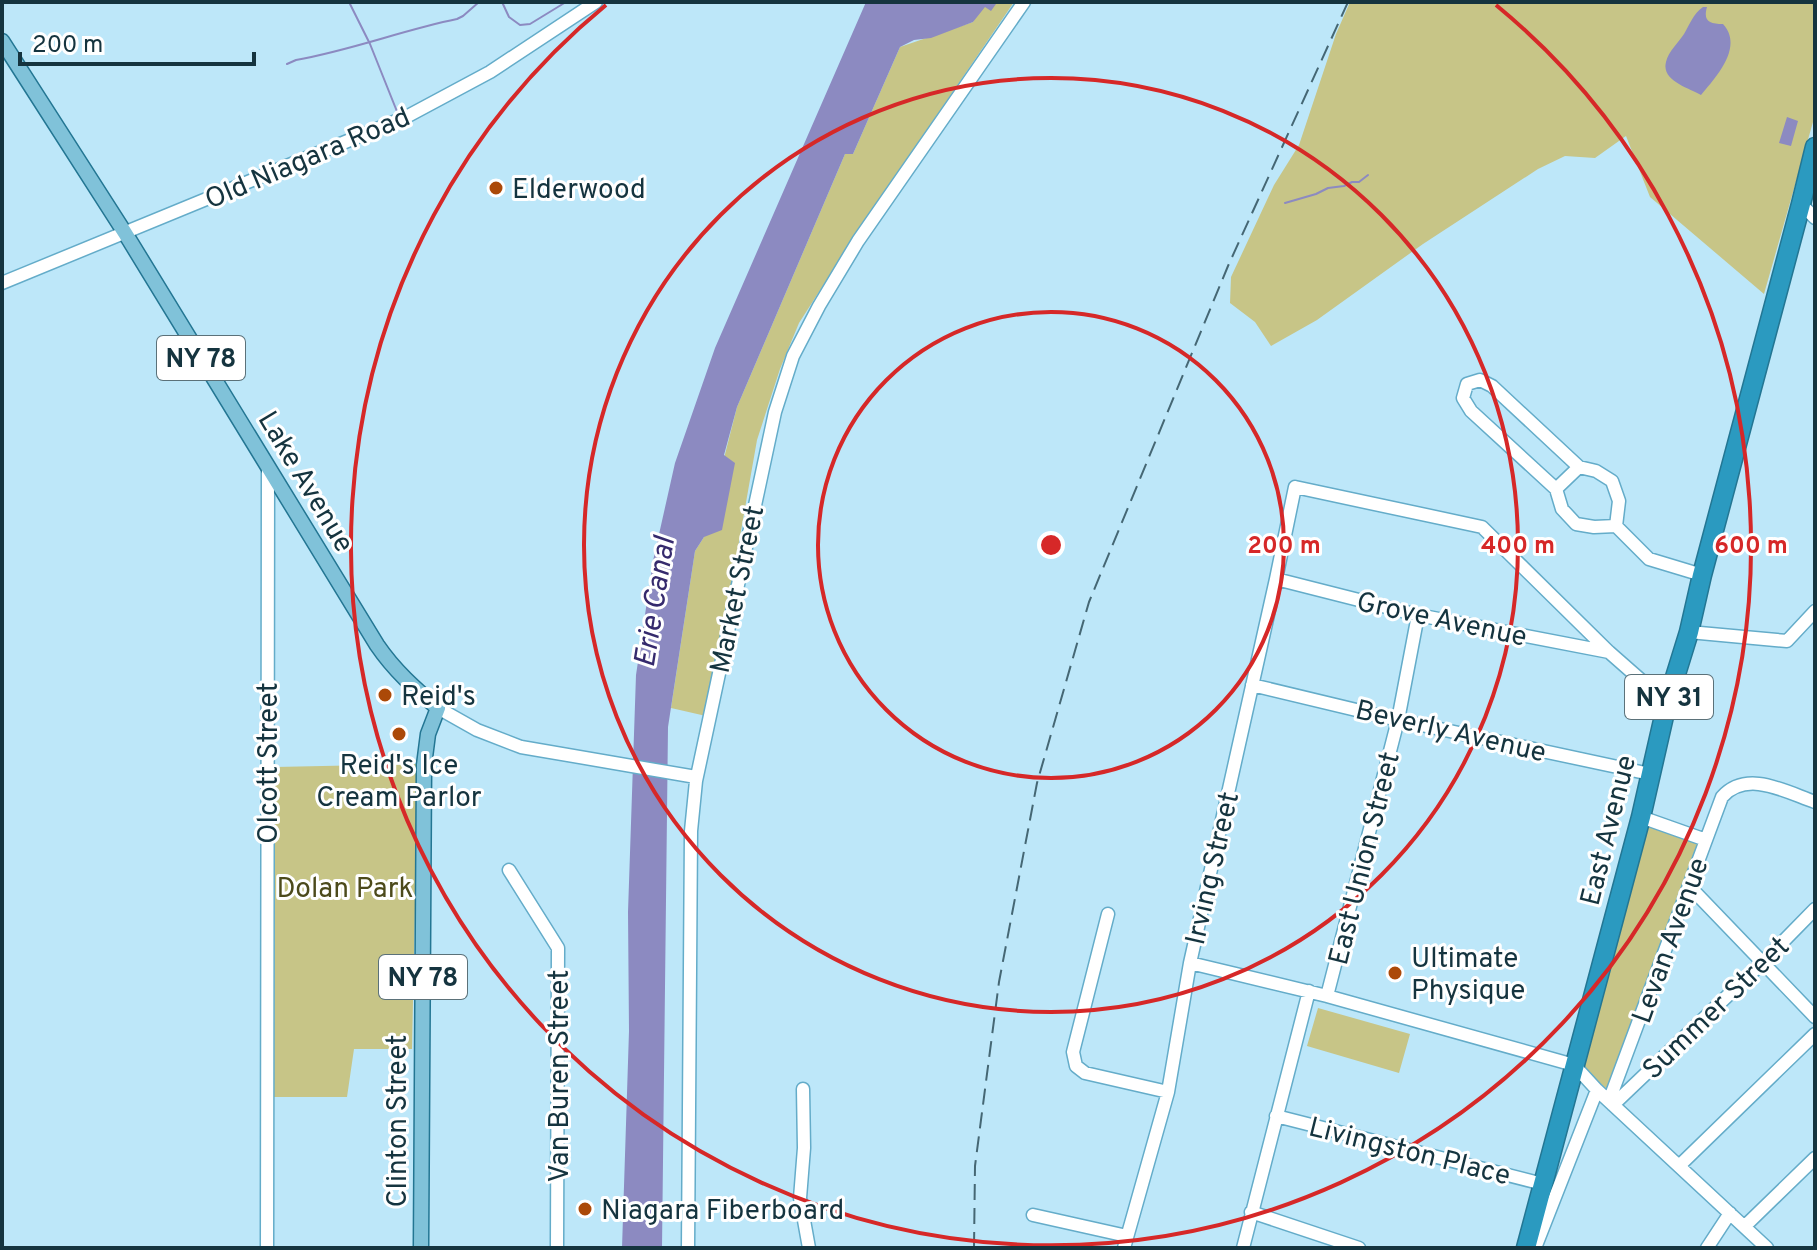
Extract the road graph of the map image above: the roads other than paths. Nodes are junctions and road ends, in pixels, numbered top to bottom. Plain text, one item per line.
1 (596, 2) edge
2 (1024, 2) edge
3 (2, 41) edge
4 (1815, 147) edge
5 (1801, 204) junction
6 (1815, 218) edge
7 (125, 233) junction
8 (2, 283) edge
9 (1579, 467) junction
10 (268, 469) junction
11 (1556, 489) junction
12 (1616, 526) junction
13 (1702, 575) junction
14 (1276, 579) junction
15 (1815, 611) edge
16 (1418, 615) junction
17 (1689, 632) junction
18 (1609, 652) junction
19 (1252, 685) junction
20 (1667, 703) junction
21 (438, 708) junction
22 (1398, 720) junction
23 (1650, 774) junction
24 (696, 777) junction
25 (1815, 802) edge
26 (1641, 817) junction
27 (1706, 840) junction
28 (509, 870) dead end
29 (1690, 887) junction
30 (1815, 909) edge
31 (1108, 914) dead end
32 (1763, 962) junction
33 (1190, 963) junction
34 (1309, 991) junction
35 (1327, 996) junction
36 (1815, 1017) edge
37 (1815, 1034) edge
38 (1574, 1065) junction
39 (803, 1089) dead end
40 (1597, 1090) junction
41 (1168, 1092) junction
42 (1611, 1103) junction
43 (1276, 1116) junction
44 (1815, 1158) edge
45 (1679, 1166) junction
46 (1543, 1184) junction
47 (1251, 1212) junction
48 (1730, 1213) junction
49 (1033, 1215) dead end
50 (1745, 1226) junction
51 (1125, 1242) edge
52 (267, 1248) edge
53 (421, 1248) edge
54 (557, 1248) edge
55 (688, 1248) edge
56 (809, 1248) edge
57 (1243, 1248) edge
58 (1359, 1248) edge
59 (1526, 1248) edge
60 (1535, 1248) edge
61 (1707, 1248) edge
62 (1767, 1248) edge

1 - 7 street, Old Niagara Road
2 - 24 street, Market Street
3 - 7 main road, Lake Avenue / NY 78
4 - 5 highway, East Avenue / NY 31
5 - 6 street
5 - 13 highway, East Avenue / NY 31
7 - 8 street, Old Niagara Road
7 - 10 main road, Lake Avenue / NY 78
9 - 11 street
9 - 11 street
9 - 12 street
10 - 21 main road, Lake Avenue / NY 78
10 - 52 street, Olcott Street
11 - 12 street
12 - 13 street
13 - 17 highway, East Avenue / NY 31
14 - 16 street, Grove Avenue
14 - 18 street, Irving Street
14 - 19 street, Irving Street
15 - 17 street
16 - 18 street, Grove Avenue
16 - 22 street, East Union Street
17 - 20 highway, East Avenue / NY 31
18 - 20 street
19 - 22 street, Beverly Avenue
19 - 33 street, Irving Street
20 - 23 highway, East Avenue / NY 31
21 - 24 street, Lake Avenue
21 - 53 main road, Clinton Street / NY 78
22 - 23 street, Beverly Avenue
22 - 35 street, East Union Street
23 - 26 highway, East Avenue / NY 31
24 - 55 street, Market Street
25 - 27 street, Levan Avenue
26 - 27 street
26 - 38 highway, East Avenue / NY 31
27 - 29 street, Levan Avenue
28 - 54 street, Van Buren Street
29 - 32 street
29 - 42 street, Levan Avenue
30 - 32 street, Summer Street
31 - 41 street
32 - 36 street
32 - 42 street, Summer Street
33 - 34 street
33 - 41 street, Irving Street
34 - 35 street
34 - 43 street, East Union Street
35 - 38 street
37 - 45 street
38 - 40 street
38 - 46 highway, East Avenue / NY 31
39 - 56 street
40 - 42 street
40 - 60 street
41 - 51 street, Irving Street
42 - 45 street
43 - 46 street, Livingston Place
43 - 47 street, East Union Street
44 - 50 street
45 - 48 street
46 - 59 highway, East Avenue / NY 31
47 - 57 street, East Union Street
47 - 58 street
48 - 50 street
48 - 61 street
49 - 51 street
50 - 62 street

